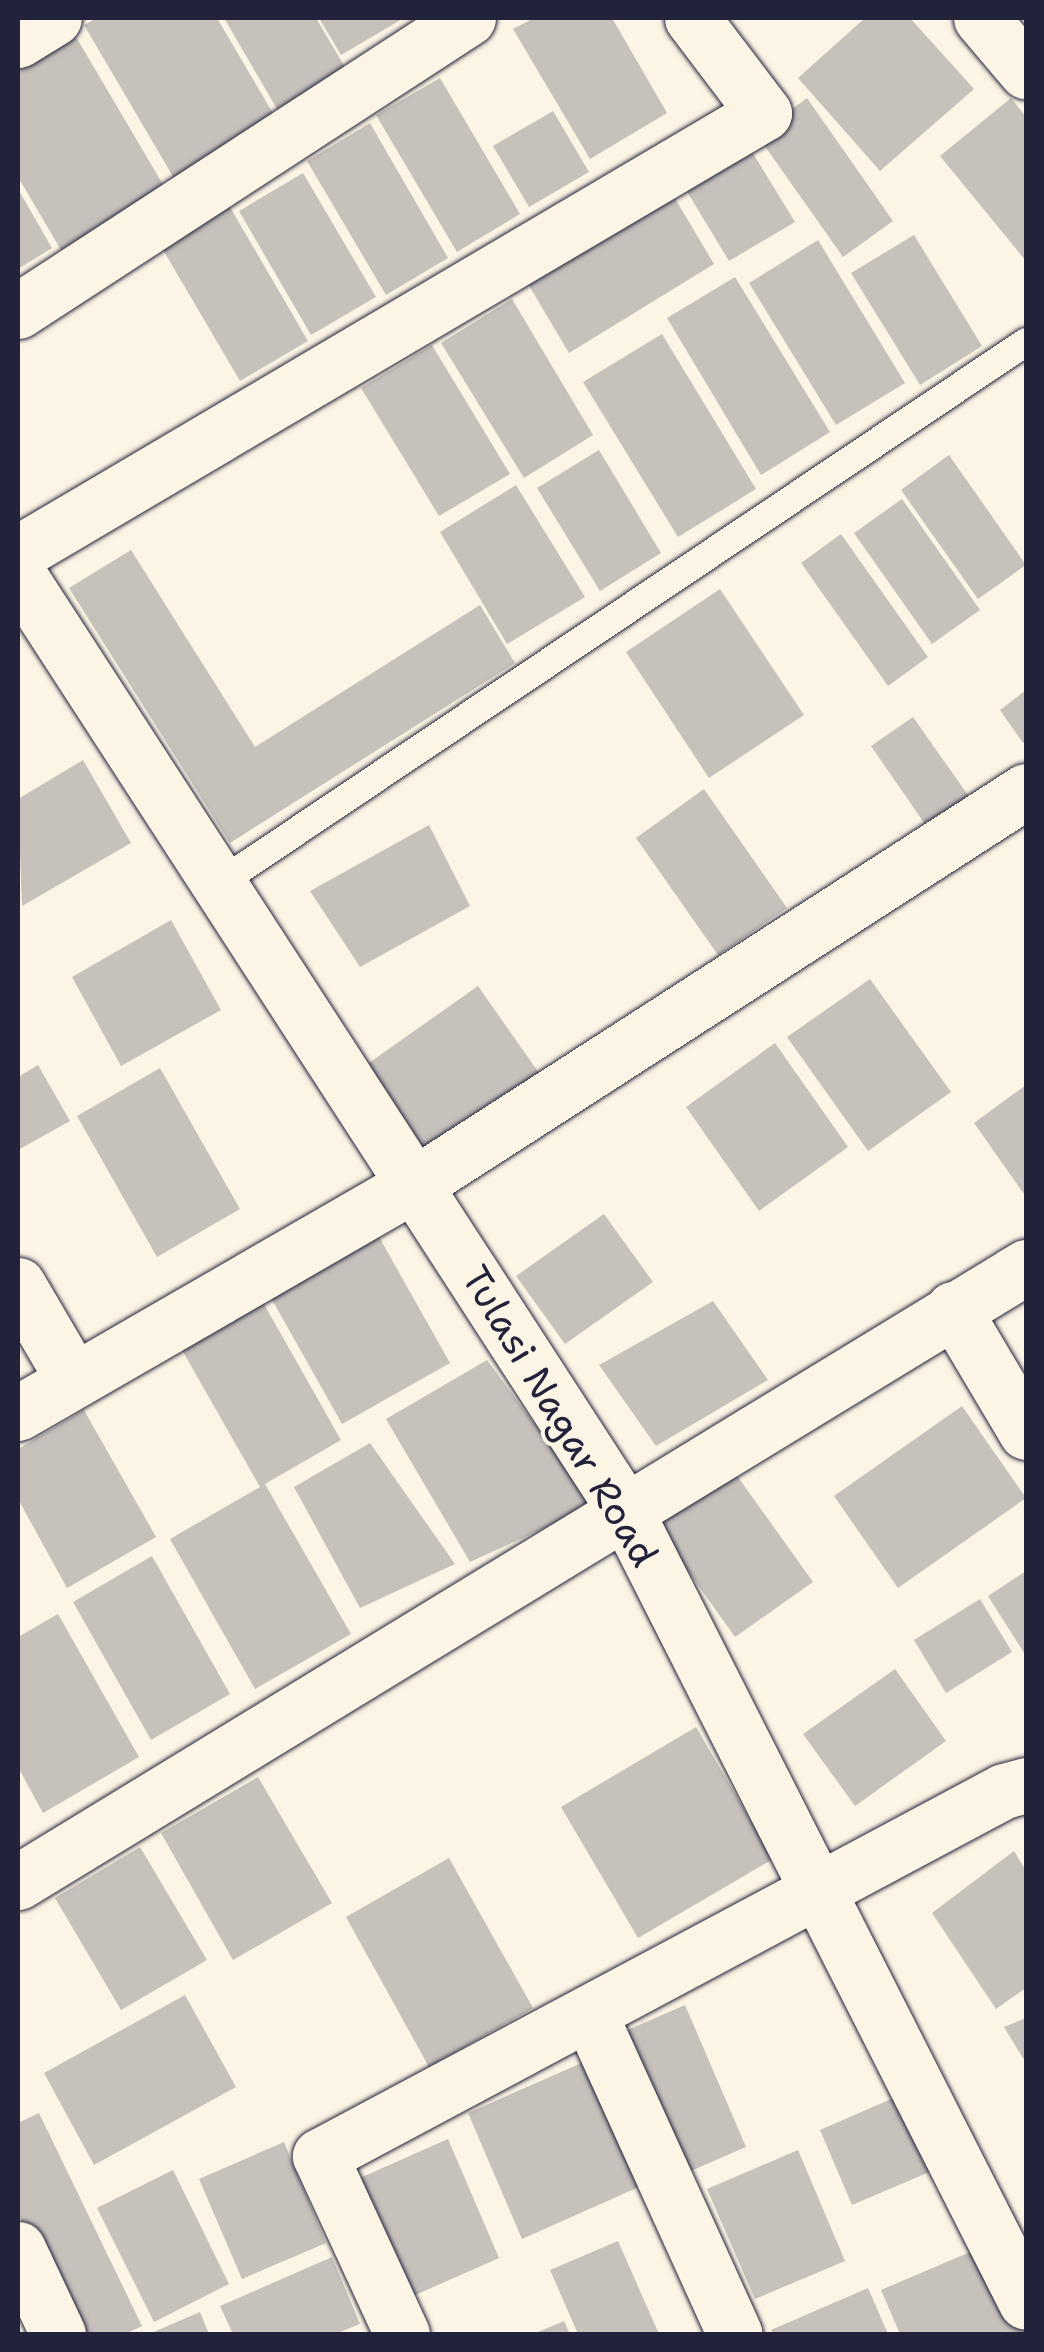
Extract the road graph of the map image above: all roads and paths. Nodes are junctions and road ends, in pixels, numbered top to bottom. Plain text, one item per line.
1 (54, 18) edge
2 (468, 18) edge
3 (981, 18) edge
4 (716, 25) edge
5 (18, 40) edge
6 (1026, 71) edge
7 (18, 312) edge
8 (1026, 342) edge
9 (18, 553) edge
10 (18, 574) edge
11 (1026, 791) edge
12 (221, 882) junction
13 (417, 1183) junction
14 (1026, 1267) edge
15 (18, 1285) edge
16 (952, 1309) junction
17 (73, 1379) junction
18 (18, 1413) edge
19 (1026, 1432) edge
20 (626, 1512) junction
21 (1019, 1800) edge
22 (18, 1882) edge
23 (816, 1894) junction
24 (590, 2015) junction
25 (18, 2249) edge
26 (1026, 2302) edge
27 (58, 2334) edge
28 (402, 2334) edge
29 (734, 2334) edge

1 - 5 street
2 - 7 street
3 - 6 street
4 - 9 street
8 - 12 lane
10 - 12 street, Tulasi Nagar Road
11 - 13 street
12 - 13 street, Tulasi Nagar Road
13 - 17 street
13 - 20 street, Tulasi Nagar Road
14 - 16 street
15 - 17 street
16 - 19 street
16 - 20 street
17 - 18 street
20 - 22 street
20 - 23 street, Tulasi Nagar Road
21 - 23 street
23 - 24 street
23 - 26 street, Tulasi Nagar Road
24 - 28 street
24 - 29 street
25 - 27 street

